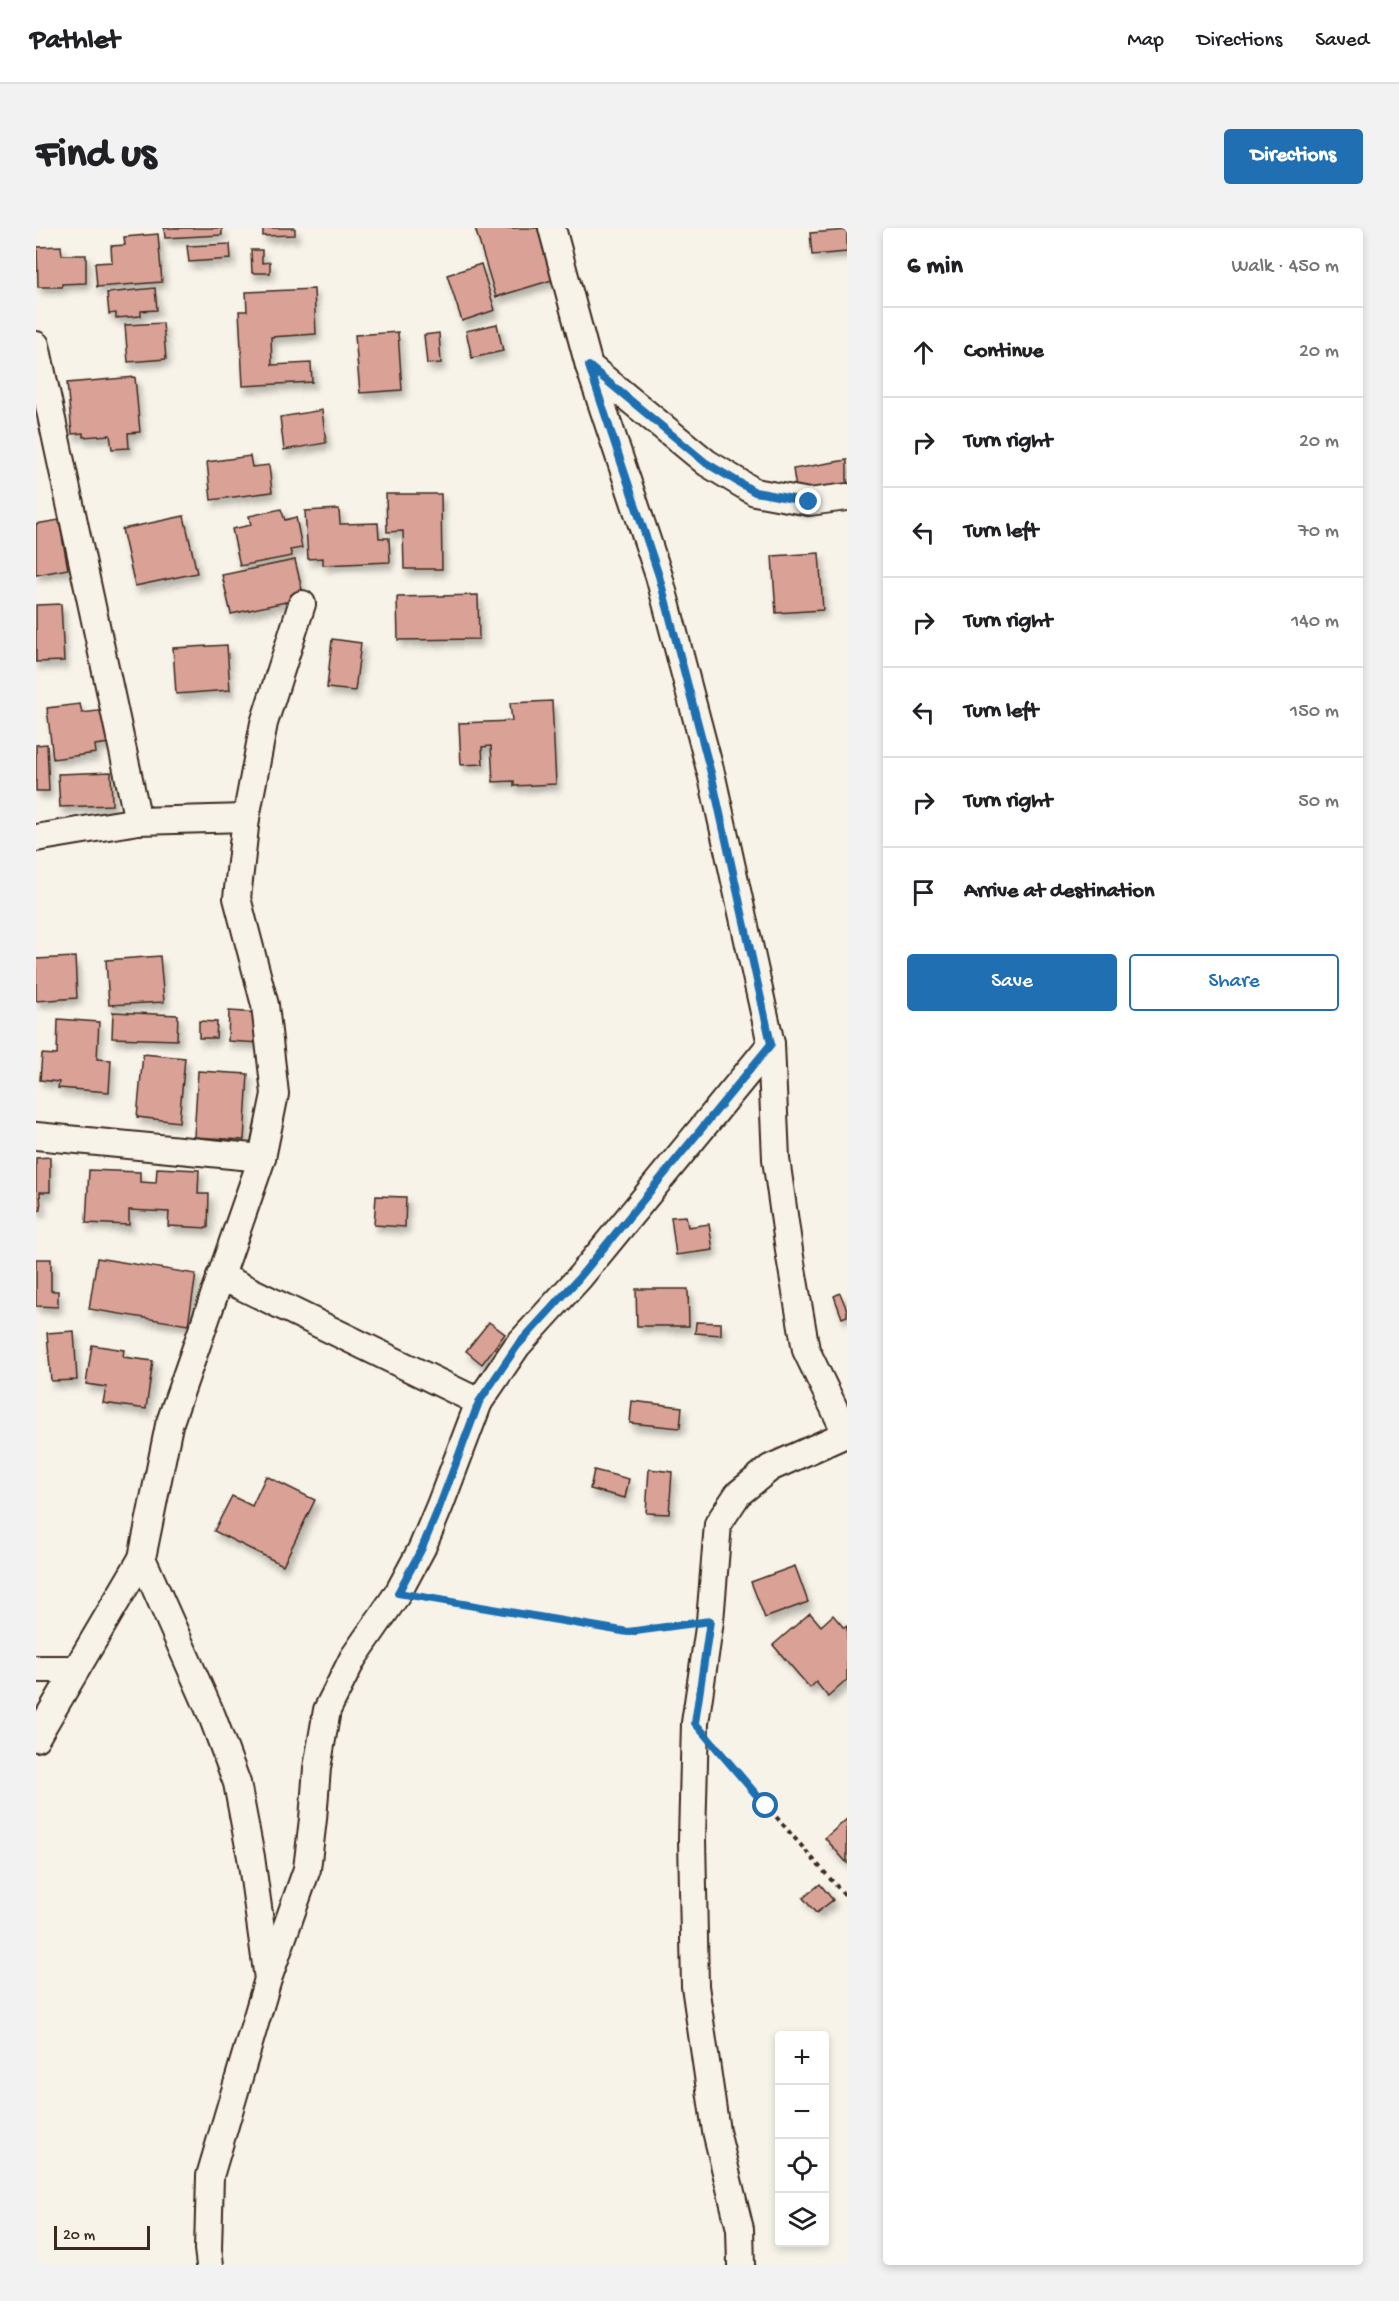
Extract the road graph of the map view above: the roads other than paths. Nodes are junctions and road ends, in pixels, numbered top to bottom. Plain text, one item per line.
1 (552, 228) edge
2 (36, 345) edge
3 (589, 366) junction
4 (847, 497) edge
5 (302, 604) dead end
6 (246, 818) junction
7 (138, 821) junction
8 (36, 838) edge
9 (771, 1044) junction
10 (36, 1136) edge
11 (262, 1158) junction
12 (220, 1276) junction
13 (479, 1402) junction
14 (847, 1435) edge
15 (142, 1558) junction
16 (36, 1669) edge
17 (75, 1669) junction
18 (36, 1738) edge
19 (268, 1979) junction
20 (210, 2265) edge
21 (741, 2265) edge

1 - 3 street
2 - 7 street
3 - 4 street
3 - 9 street
5 - 6 street
6 - 7 street
6 - 11 street
7 - 8 street
9 - 13 street
9 - 14 street
10 - 11 street
11 - 12 street
12 - 13 street
12 - 15 street
13 - 19 street
14 - 21 street
15 - 17 street
15 - 19 street
16 - 17 street
17 - 18 street
19 - 20 street

